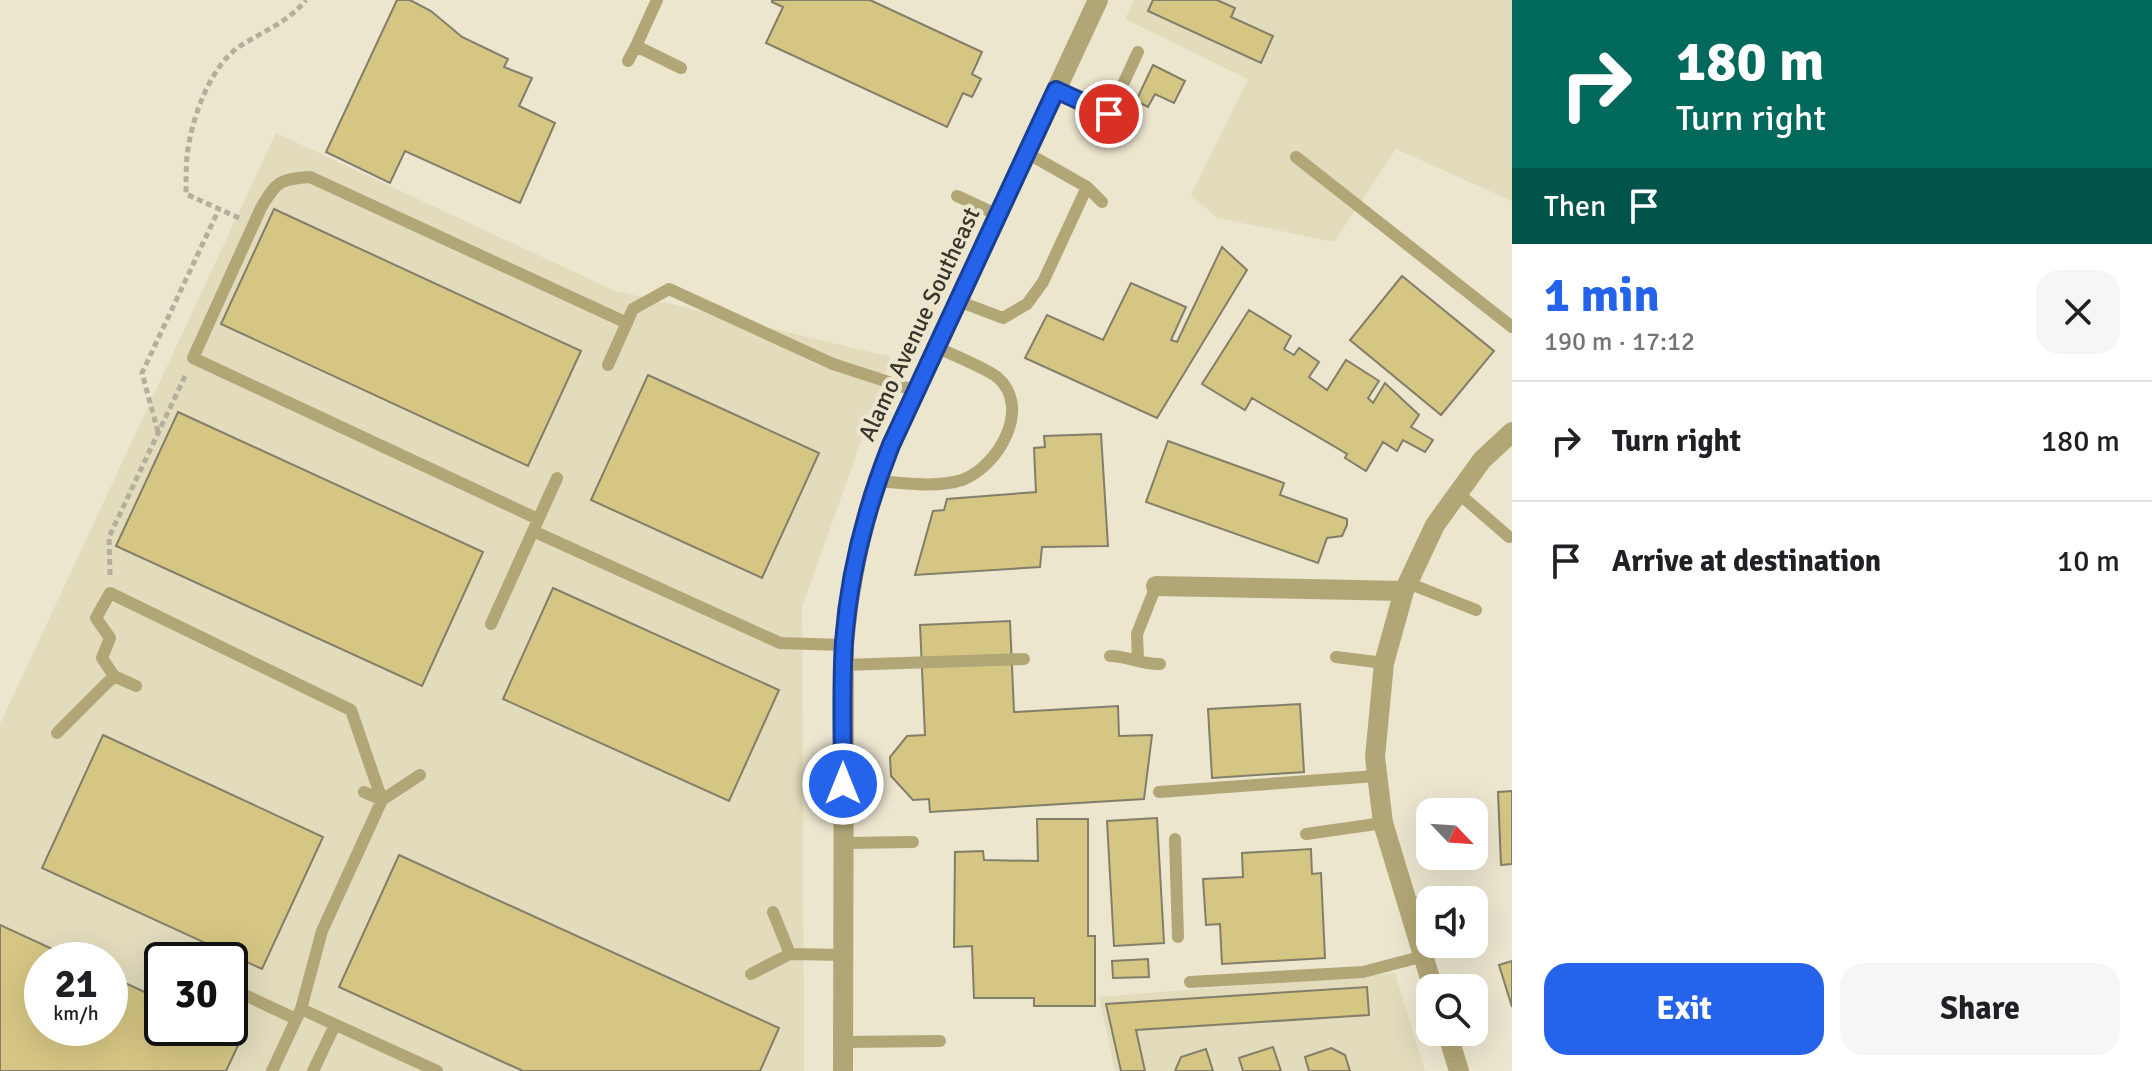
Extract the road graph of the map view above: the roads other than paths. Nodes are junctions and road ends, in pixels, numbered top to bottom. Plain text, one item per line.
1 (657, 0) edge
2 (1098, 0) edge
3 (636, 46) junction
4 (1138, 52) dead end
5 (628, 61) dead end
6 (681, 68) dead end
7 (1056, 90) junction
8 (1027, 153) junction
9 (1296, 157) dead end
10 (1087, 187) junction
11 (957, 196) dead end
12 (1102, 202) dead end
13 (998, 215) junction
14 (958, 301) junction
15 (627, 323) junction
16 (1512, 327) edge
17 (936, 347) junction
18 (608, 365) dead end
19 (916, 391) junction
20 (1512, 432) edge
21 (557, 478) dead end
22 (876, 481) junction
23 (1457, 492) junction
24 (536, 525) junction
25 (1509, 537) dead end
26 (1156, 586) joint
27 (1406, 587) junction
28 (1476, 610) dead end
29 (491, 624) dead end
30 (844, 655) junction
31 (1110, 656) dead end
32 (1336, 657) dead end
33 (1024, 659) dead end
34 (1138, 660) junction
35 (1384, 663) junction
36 (1160, 664) dead end
37 (114, 676) junction
38 (136, 686) dead end
39 (57, 733) dead end
40 (420, 775) dead end
41 (1376, 776) junction
42 (364, 792) dead end
43 (1159, 792) dead end
44 (382, 800) junction
45 (1383, 823) junction
46 (1306, 834) dead end
47 (1175, 839) dead end
48 (913, 842) dead end
49 (844, 843) junction
50 (1416, 903) edge
51 (1408, 906) junction
52 (773, 912) dead end
53 (1416, 931) edge
54 (1178, 937) dead end
55 (790, 954) junction
56 (844, 955) junction
57 (1416, 958) edge
58 (751, 974) dead end
59 (1190, 982) dead end
60 (248, 996) edge
61 (299, 1014) junction
62 (335, 1025) junction
63 (940, 1041) dead end
64 (843, 1042) junction
65 (1451, 1046) edge
66 (272, 1071) edge
67 (313, 1071) edge
68 (437, 1071) edge
69 (843, 1071) edge
70 (1459, 1071) edge

1 - 3 lane
2 - 7 street, Alamo Avenue Southeast
3 - 5 lane
3 - 6 lane
4 - 7 lane
7 - 8 street, Alamo Avenue Southeast
8 - 10 lane
8 - 13 street, Alamo Avenue Southeast
9 - 16 lane
10 - 12 lane
10 - 14 lane
11 - 13 lane
13 - 14 street, Alamo Avenue Southeast
14 - 17 street, Alamo Avenue Southeast
15 - 18 lane
15 - 19 lane
15 - 24 lane
17 - 19 street, Alamo Avenue Southeast
17 - 22 lane
19 - 22 street, Alamo Avenue Southeast
20 - 23 street
21 - 24 lane
22 - 30 street, Alamo Avenue Southeast
23 - 25 lane
23 - 27 street
24 - 29 lane
24 - 30 lane
26 - 27 street
26 - 34 lane
27 - 28 lane
27 - 35 street
30 - 33 lane
30 - 49 street, Alamo Avenue Southeast
31 - 34 lane
32 - 35 lane
34 - 36 lane
35 - 41 street
37 - 38 lane
37 - 39 lane
37 - 44 lane
40 - 44 lane
41 - 43 lane
41 - 45 street
42 - 44 lane
44 - 61 lane
45 - 46 lane
45 - 51 street
47 - 54 lane
48 - 49 lane
49 - 56 street, Alamo Avenue Southeast
50 - 51 lane
51 - 53 street
52 - 55 lane
55 - 56 lane
55 - 58 lane
56 - 64 street, Alamo Avenue Southeast
57 - 59 lane
60 - 61 lane
61 - 62 lane
61 - 66 lane
62 - 67 lane
62 - 68 lane
63 - 64 lane
64 - 69 street, Alamo Avenue Southeast
65 - 70 street

